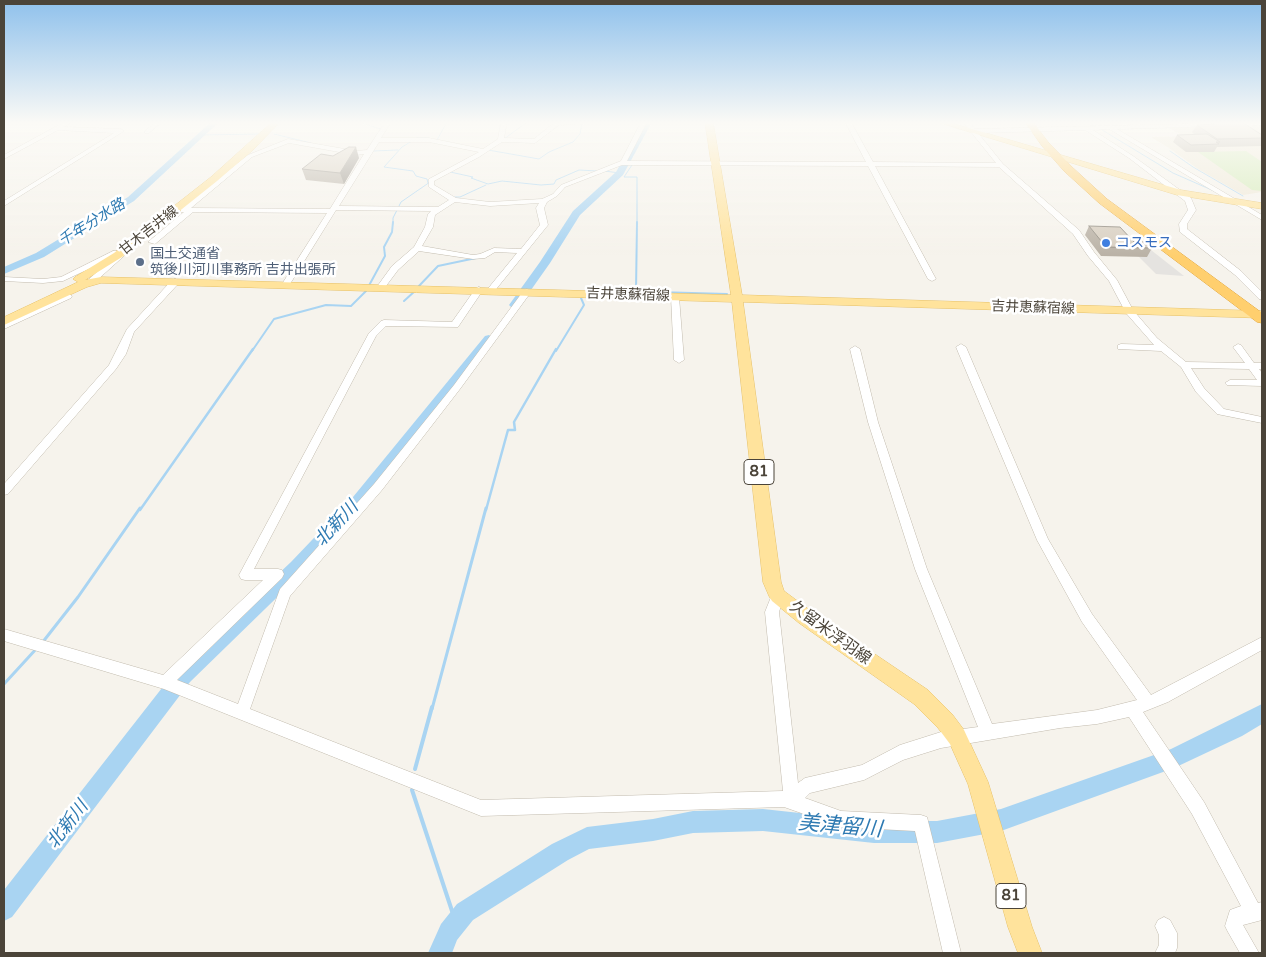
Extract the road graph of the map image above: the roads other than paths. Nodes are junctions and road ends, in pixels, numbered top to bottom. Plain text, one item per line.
1 (64, 167) edge
2 (229, 167) edge
3 (237, 167) edge
4 (360, 167) edge
5 (456, 167) edge
6 (616, 167) edge
7 (716, 167) edge
8 (871, 167) edge
9 (1003, 167) edge
10 (1067, 167) edge
11 (1092, 167) edge
12 (1146, 167) edge
13 (1177, 167) edge
14 (1180, 193) junction
15 (454, 200) junction
16 (544, 201) junction
17 (1239, 203) junction
18 (4, 204) edge
19 (1262, 206) edge
20 (437, 209) junction
21 (190, 210) junction
22 (334, 210) junction
23 (1262, 218) edge
24 (137, 241) junction
25 (152, 242) dead end
26 (417, 248) junction
27 (523, 251) junction
28 (4, 278) edge
29 (932, 279) dead end
30 (97, 280) junction
31 (175, 282) junction
32 (286, 284) junction
33 (372, 288) junction
34 (484, 291) junction
35 (524, 292) junction
36 (675, 297) junction
37 (1262, 297) edge
38 (737, 298) junction
39 (1129, 311) junction
40 (4, 315) edge
41 (1260, 315) edge
42 (4, 321) edge
43 (4, 326) edge
44 (962, 347) dead end
45 (1121, 347) dead end
46 (1238, 347) dead end
47 (1163, 348) junction
48 (855, 349) dead end
49 (680, 360) dead end
50 (1184, 365) junction
51 (1258, 366) edge
52 (1262, 382) edge
53 (1230, 383) dead end
54 (1262, 420) edge
55 (4, 491) edge
56 (778, 596) junction
57 (4, 635) edge
58 (1262, 643) edge
59 (165, 682) junction
60 (1148, 703) junction
61 (1132, 709) junction
62 (242, 712) junction
63 (988, 732) junction
64 (957, 737) junction
65 (792, 802) junction
66 (1258, 911) edge
67 (1164, 926) dead end
68 (952, 953) edge
69 (1030, 953) edge
70 (1164, 953) edge
71 (1250, 953) edge

1 - 18 street
2 - 24 main road, 甘木吉井線
3 - 21 street
4 - 22 street
5 - 15 street
6 - 16 street
7 - 38 main road, 久留米浮羽線 / 81
8 - 29 street
9 - 39 street
10 - 41 highway
11 - 14 main road
12 - 14 street
13 - 17 street
14 - 17 main road
14 - 37 street
15 - 16 street
15 - 20 street
16 - 27 street
17 - 19 main road
17 - 23 street
20 - 22 street
20 - 26 street
21 - 22 street
21 - 25 street
22 - 32 street
24 - 28 street
24 - 30 street
24 - 40 main road, 甘木吉井線
26 - 27 street
26 - 33 street
27 - 34 street
30 - 31 main road, 吉井恵蘇宿線
30 - 42 main road, 吉井恵蘇宿線
30 - 43 street
31 - 32 main road, 吉井恵蘇宿線
31 - 55 street
32 - 33 main road, 吉井恵蘇宿線
33 - 34 main road, 吉井恵蘇宿線
34 - 35 main road, 吉井恵蘇宿線
34 - 59 street
35 - 36 main road, 吉井恵蘇宿線
35 - 62 street
36 - 38 main road, 吉井恵蘇宿線
36 - 49 street
38 - 39 main road, 吉井恵蘇宿線
38 - 56 main road, 久留米浮羽線 / 81
39 - 41 main road, 吉井恵蘇宿線
39 - 47 street
44 - 60 street
45 - 47 street
46 - 51 street
47 - 50 street
48 - 63 street
50 - 51 street
50 - 54 street
51 - 52 street
52 - 53 street
56 - 64 main road, 久留米浮羽線 / 81
56 - 65 street
57 - 59 street
58 - 60 street
59 - 62 street
60 - 61 street
61 - 63 street
61 - 66 street
62 - 65 street
63 - 64 street
64 - 65 street
64 - 69 main road, 久留米浮羽線 / 81
65 - 68 street
66 - 71 street
67 - 70 street

